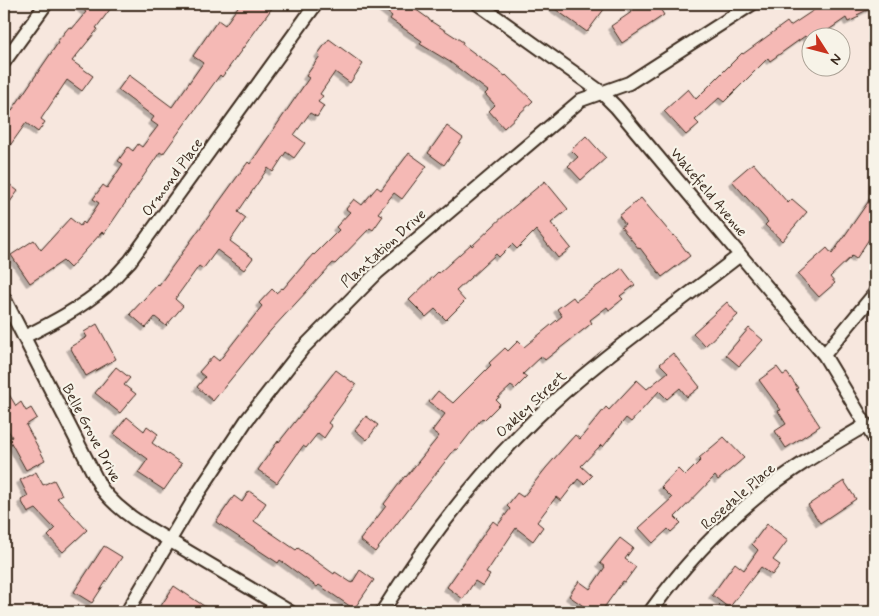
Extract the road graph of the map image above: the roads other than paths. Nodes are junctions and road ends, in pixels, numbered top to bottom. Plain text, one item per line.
1 (46, 4) edge
2 (316, 4) edge
3 (478, 4) edge
4 (752, 4) edge
5 (4, 62) edge
6 (600, 92) junction
7 (740, 255) junction
8 (875, 292) edge
9 (4, 298) edge
10 (24, 337) junction
11 (824, 355) junction
12 (866, 425) junction
13 (875, 440) edge
14 (169, 541) junction
15 (127, 612) edge
16 (290, 612) edge
17 (382, 612) edge
18 (650, 612) edge

1 - 5 street
2 - 10 street, Ormond Place
3 - 6 street, Wakefield Avenue
4 - 6 street, Plantation Drive
6 - 7 street, Wakefield Avenue
6 - 14 street, Plantation Drive
7 - 11 street, Wakefield Avenue
7 - 17 street, Oakley Street
8 - 11 street
9 - 10 street, Belle Grove Drive
10 - 14 street, Belle Grove Drive
11 - 12 street, Wakefield Avenue
12 - 13 street, Wakefield Avenue
12 - 18 street, Rosedale Place
14 - 15 street, Plantation Drive
14 - 16 street, Belle Grove Drive

